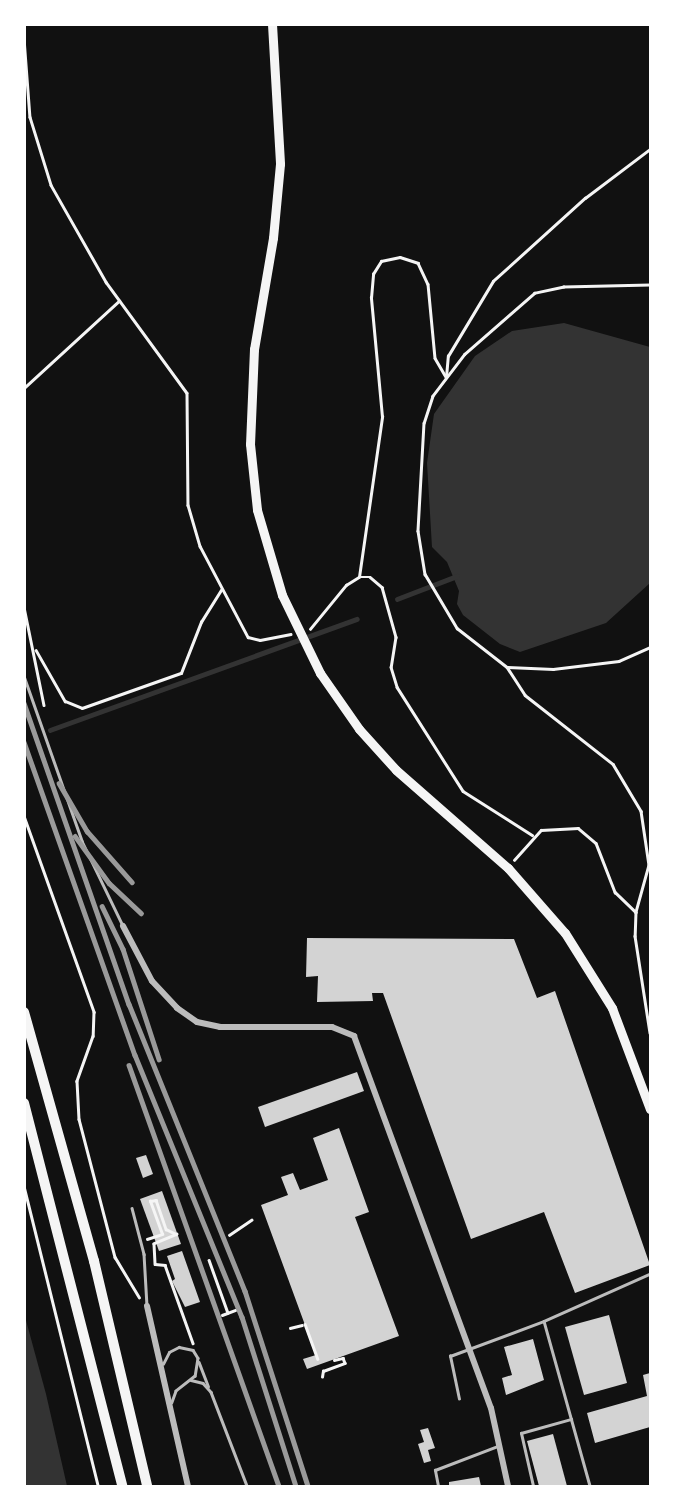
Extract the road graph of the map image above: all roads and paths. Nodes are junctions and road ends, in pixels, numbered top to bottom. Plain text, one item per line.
1 (272, 24) edge
2 (24, 37) edge
3 (650, 149) edge
4 (650, 285) edge
5 (119, 301) junction
6 (446, 377) junction
7 (24, 388) edge
8 (359, 577) junction
9 (221, 590) junction
10 (24, 607) edge
11 (650, 647) edge
12 (36, 650) junction
13 (507, 667) junction
14 (24, 676) edge
15 (35, 711) junction
16 (24, 816) edge
17 (532, 835) junction
18 (508, 868) junction
19 (636, 912) junction
20 (123, 926) joint
21 (24, 1012) edge
22 (650, 1033) edge
23 (24, 1102) edge
24 (650, 1109) edge
25 (24, 1186) edge
26 (132, 1208) dead end
27 (251, 1220) dead end
28 (229, 1235) dead end
29 (154, 1244) junction
30 (209, 1260) dead end
31 (649, 1274) dead end
32 (147, 1306) junction
33 (235, 1310) dead end
34 (228, 1313) junction
35 (222, 1315) dead end
36 (544, 1321) junction
37 (290, 1328) dead end
38 (470, 1347) junction
39 (193, 1350) junction
40 (198, 1359) junction
41 (318, 1359) dead end
42 (334, 1360) dead end
43 (162, 1374) junction
44 (322, 1377) dead end
45 (191, 1380) junction
46 (211, 1392) junction
47 (459, 1399) dead end
48 (171, 1413) junction
49 (572, 1419) junction
50 (501, 1444) junction
51 (98, 1486) edge
52 (122, 1486) edge
53 (147, 1486) edge
54 (188, 1486) edge
55 (247, 1486) edge
56 (438, 1486) edge
57 (508, 1486) edge
58 (533, 1486) edge
59 (590, 1486) edge

1 - 18 main road
2 - 5 path
3 - 6 path
4 - 6 path
5 - 7 path
5 - 9 path
6 - 8 path
6 - 13 path
8 - 9 path
8 - 17 path
9 - 12 path
10 - 12 path
11 - 13 path
12 - 15 path
13 - 19 path
14 - 15 lane
15 - 20 lane
16 - 32 path
17 - 18 path
17 - 19 path
18 - 24 main road
19 - 22 path
20 - 38 street
21 - 53 highway
23 - 52 highway
25 - 51 path
26 - 32 lane
27 - 28 path
29 - 29 path
29 - 39 path
30 - 34 path
31 - 36 lane
32 - 43 street
33 - 34 path
34 - 35 path
36 - 38 lane
36 - 49 lane
37 - 41 path
38 - 47 lane
38 - 50 street
39 - 40 lane
39 - 43 lane
40 - 45 lane
40 - 46 lane
42 - 44 path
43 - 48 street
45 - 46 lane
45 - 48 lane
46 - 55 lane
48 - 54 street
49 - 58 lane
49 - 59 lane
50 - 56 lane
50 - 57 street

